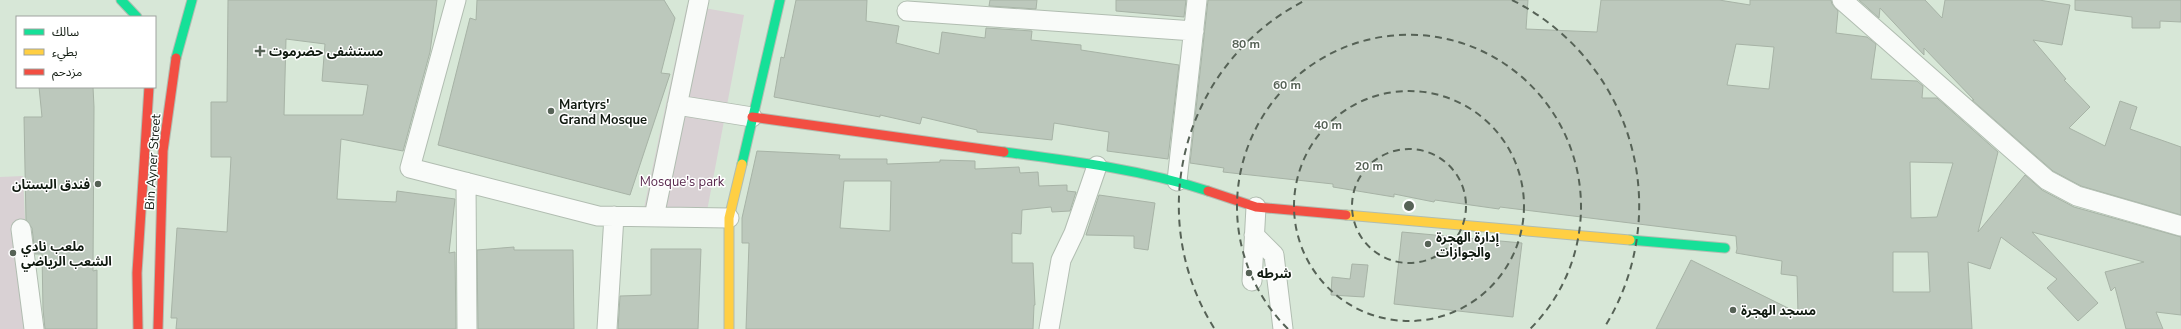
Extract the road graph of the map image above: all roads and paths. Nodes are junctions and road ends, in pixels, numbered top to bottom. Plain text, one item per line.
1 (122, 0) edge
2 (192, 0) edge
3 (456, 0) edge
4 (699, 0) edge
5 (780, 0) edge
6 (1197, 0) edge
7 (1842, 0) edge
8 (907, 11) dead end
9 (136, 16) edge
10 (1194, 31) junction
11 (149, 88) edge
12 (677, 105) junction
13 (752, 117) junction
14 (1098, 166) junction
15 (1176, 181) junction
16 (466, 182) junction
17 (1256, 207) junction
18 (614, 216) junction
19 (654, 217) junction
20 (729, 218) junction
21 (2181, 226) edge
22 (21, 230) dead end
23 (1254, 235) junction
24 (1725, 248) dead end
25 (1252, 280) dead end
26 (34, 329) edge
27 (138, 329) edge
28 (158, 329) edge
29 (467, 329) edge
30 (607, 329) edge
31 (729, 329) edge
32 (1048, 329) edge
33 (1283, 329) edge

1 - 9 main road
2 - 28 main road, Bin Ayner Street
3 - 16 street
4 - 12 street
5 - 13 main road
6 - 10 street
7 - 21 street
8 - 10 street
10 - 15 street
11 - 27 main road, Bin Ayner Street
12 - 13 street
12 - 19 street
13 - 14 main road
13 - 20 main road
14 - 15 main road
14 - 32 street
15 - 17 main road
16 - 18 street
16 - 29 street
17 - 23 street
17 - 24 main road
18 - 19 street
18 - 30 street
19 - 20 street
20 - 31 main road
22 - 26 street
23 - 25 street
23 - 33 street

